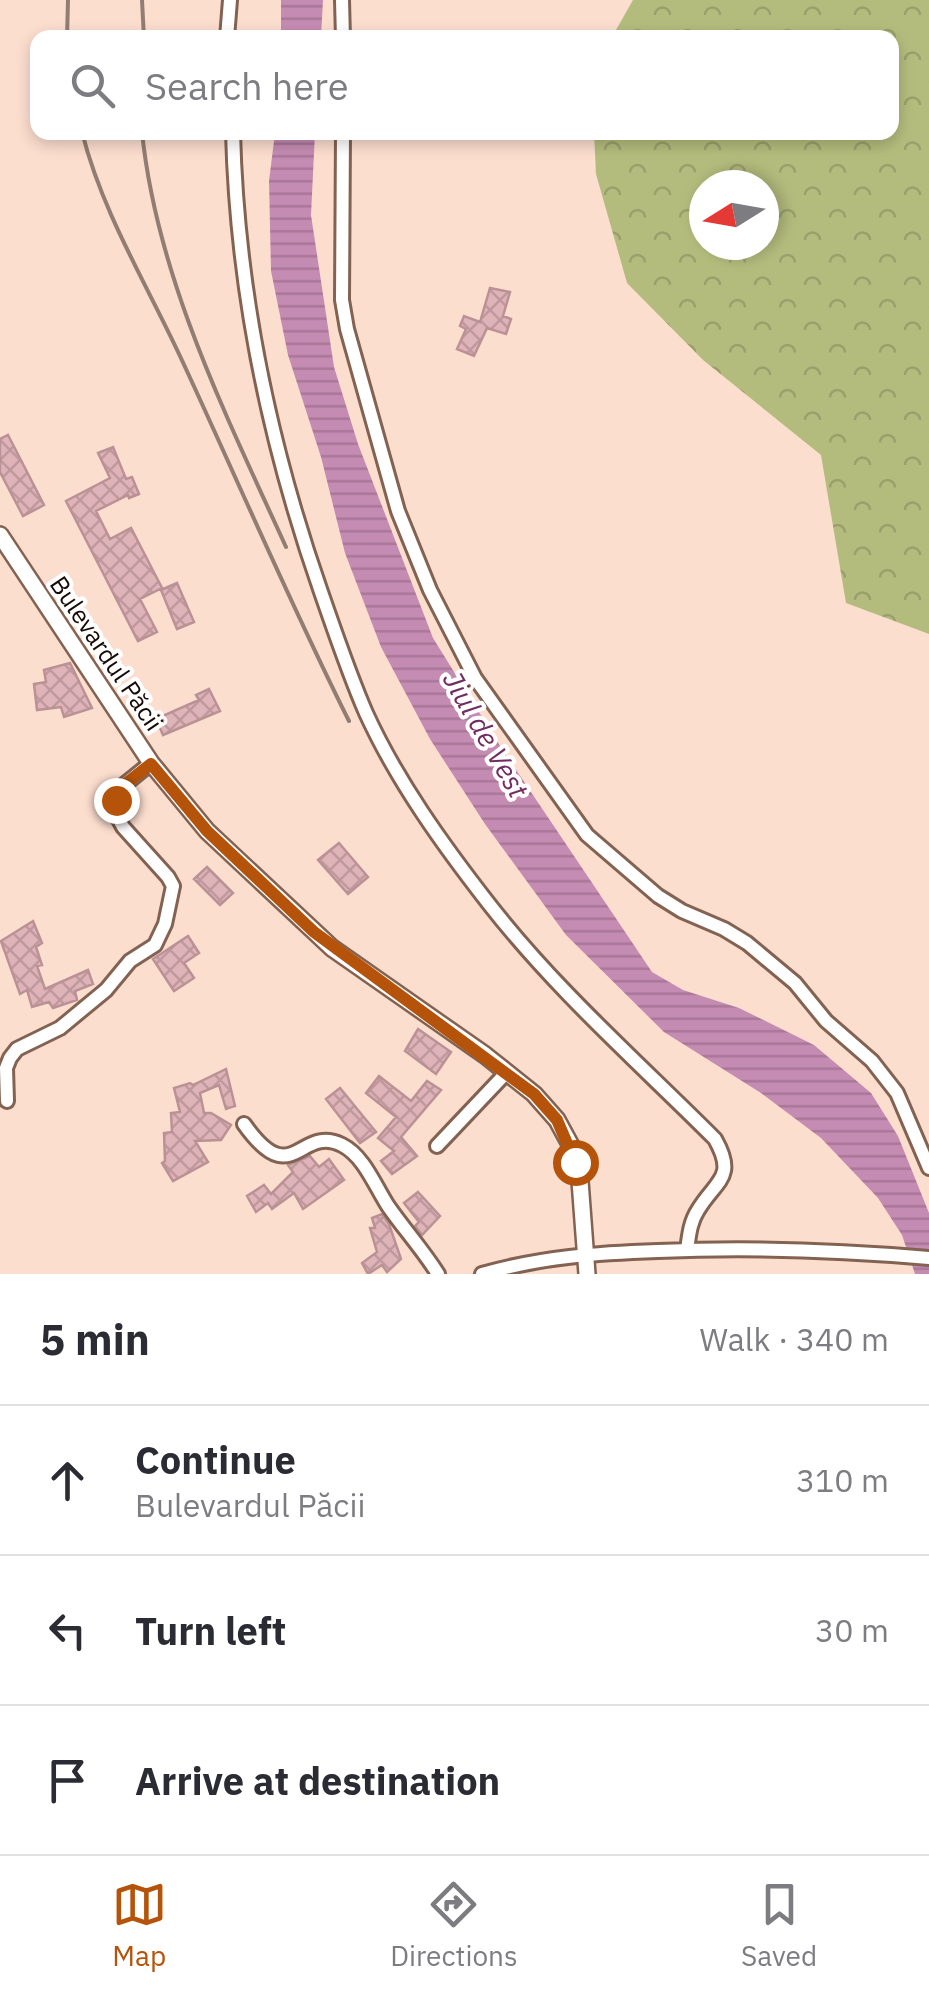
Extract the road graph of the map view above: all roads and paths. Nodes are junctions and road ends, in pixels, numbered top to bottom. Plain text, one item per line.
1 (230, 0) edge
2 (342, 0) edge
3 (227, 30) edge
4 (343, 30) edge
5 (233, 140) edge
6 (343, 140) edge
7 (0, 536) edge
8 (151, 764) junction
9 (507, 1072) junction
10 (7, 1101) dead end
11 (244, 1124) dead end
12 (437, 1146) dead end
13 (929, 1168) edge
14 (687, 1250) junction
15 (586, 1254) junction
16 (929, 1258) edge
17 (438, 1274) edge
18 (482, 1274) edge
19 (587, 1274) edge

1 - 3 street
2 - 4 street
5 - 14 street
6 - 13 street
7 - 8 main road, Bulevardul Păcii
8 - 9 main road, Bulevardul Păcii
8 - 10 street
9 - 12 street
9 - 15 main road, Bulevardul Păcii
11 - 17 street
14 - 15 street
14 - 16 street
15 - 18 street
15 - 19 main road, Bulevardul Păcii

